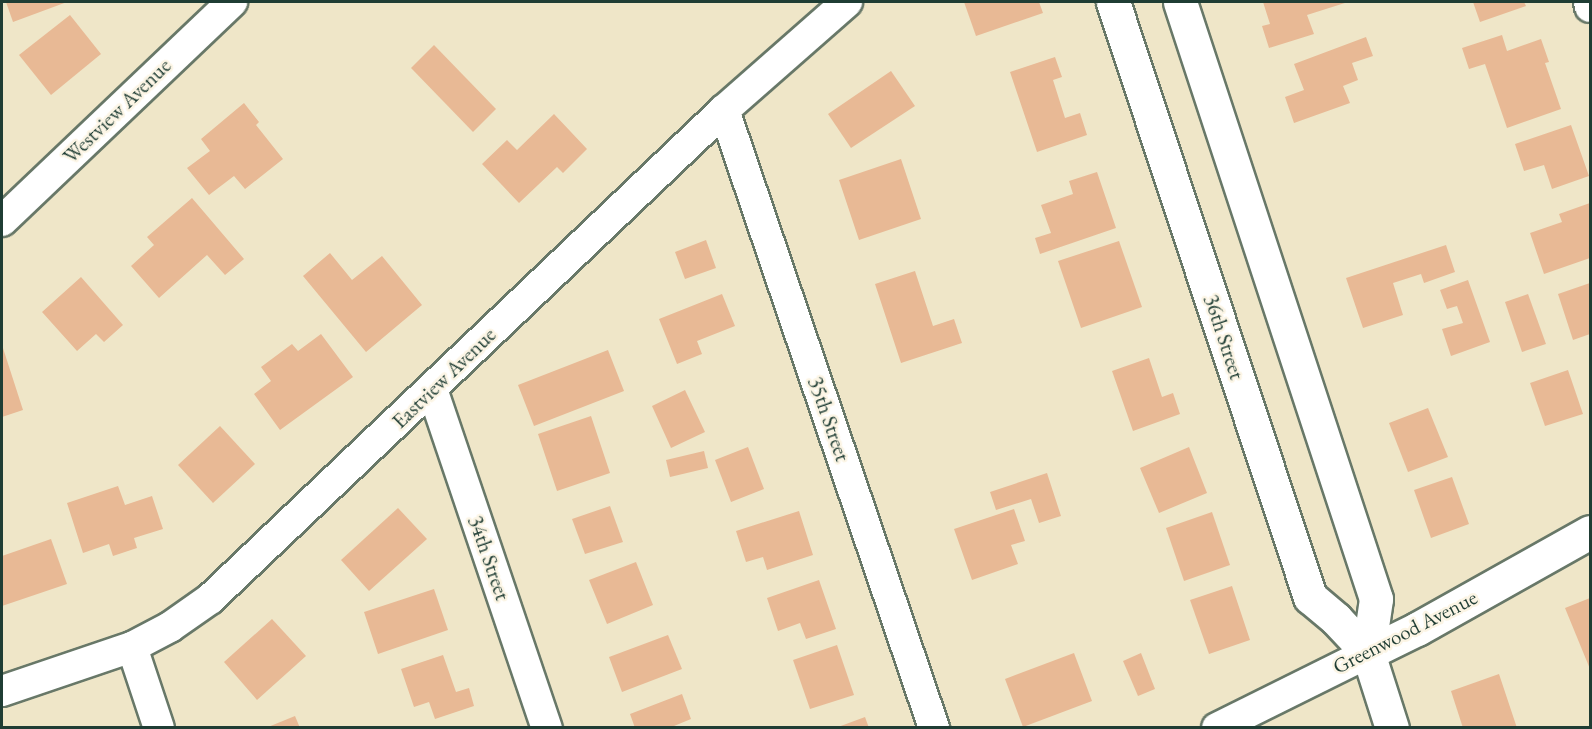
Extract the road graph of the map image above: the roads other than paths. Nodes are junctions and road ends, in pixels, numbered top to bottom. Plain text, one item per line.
1 (232, 2) edge
2 (847, 2) edge
3 (1113, 2) edge
4 (1180, 2) edge
5 (1589, 2) edge
6 (1590, 7) edge
7 (724, 110) junction
8 (2, 221) edge
9 (432, 389) junction
10 (1590, 532) edge
11 (132, 646) junction
12 (1368, 653) junction
13 (2, 691) edge
14 (159, 728) edge
15 (547, 728) edge
16 (933, 728) edge
17 (1217, 728) edge
18 (1392, 728) edge

1 - 8 street, Westview Avenue
2 - 7 street, Eastview Avenue
3 - 12 street, 36th Street
4 - 12 street, 36th Street
5 - 6 street
7 - 9 street, Eastview Avenue
7 - 16 street, 35th Street
9 - 11 street, Eastview Avenue
9 - 15 street, 34th Street
10 - 12 street, Greenwood Avenue
11 - 13 street, Eastview Avenue
11 - 14 street
12 - 17 street, Greenwood Avenue
12 - 18 street, 36th Street

